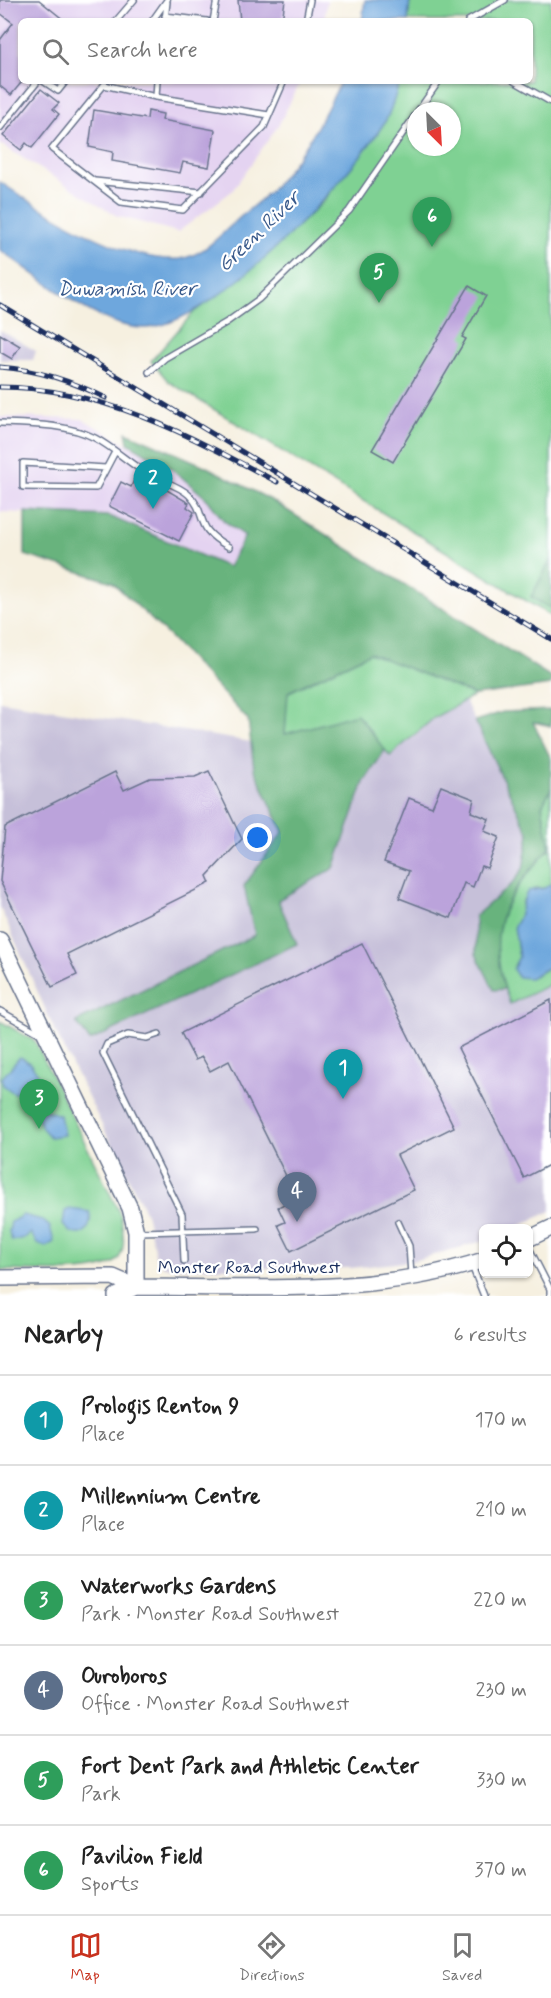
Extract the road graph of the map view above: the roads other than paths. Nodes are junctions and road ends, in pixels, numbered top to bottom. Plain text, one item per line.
1 (134, 0) edge
2 (167, 0) edge
3 (218, 0) edge
4 (310, 0) edge
5 (505, 0) edge
6 (119, 18) edge
7 (154, 18) edge
8 (165, 18) edge
9 (214, 18) edge
10 (307, 18) edge
11 (473, 18) edge
12 (36, 84) edge
13 (48, 84) edge
14 (64, 84) edge
15 (158, 84) edge
16 (283, 84) edge
17 (437, 84) edge
18 (519, 84) edge
19 (156, 97) junction
20 (425, 102) edge
21 (551, 102) edge
22 (269, 114) junction
23 (407, 127) edge
24 (0, 128) edge
25 (93, 180) junction
26 (201, 192) junction
27 (149, 372) dead end
28 (0, 423) edge
29 (116, 452) junction
30 (106, 468) junction
31 (229, 547) dead end
32 (0, 940) edge
33 (0, 1011) edge
34 (159, 1034) dead end
35 (50, 1039) junction
36 (398, 1222) dead end
37 (551, 1228) edge
38 (257, 1229) dead end
39 (183, 1231) junction
40 (136, 1232) junction
41 (533, 1237) edge
42 (533, 1256) edge
43 (184, 1261) dead end
44 (477, 1262) edge
45 (0, 1278) edge
46 (411, 1279) junction
47 (136, 1287) junction
48 (117, 1296) edge
49 (484, 1296) edge
50 (550, 1296) edge

1 - 6 lane
2 - 7 lane
2 - 8 lane
3 - 9 lane
4 - 10 lane
5 - 11 lane
12 - 24 lane
13 - 14 lane
15 - 19 lane
16 - 22 lane
17 - 20 lane
18 - 21 lane
19 - 22 lane
19 - 25 lane
22 - 26 lane
23 - 27 lane
25 - 26 lane
25 - 26 lane
28 - 29 lane
29 - 30 lane
29 - 31 lane
30 - 30 lane
32 - 35 street, Monster Road Southwest
33 - 35 lane
34 - 39 lane
35 - 40 street, Monster Road Southwest
36 - 46 lane
37 - 41 street
38 - 39 lane
39 - 40 lane
39 - 43 lane
40 - 47 street, Monster Road Southwest
42 - 50 lane
44 - 46 street, Monster Road Southwest
44 - 49 lane
45 - 47 street
46 - 47 street, Monster Road Southwest
47 - 48 street

